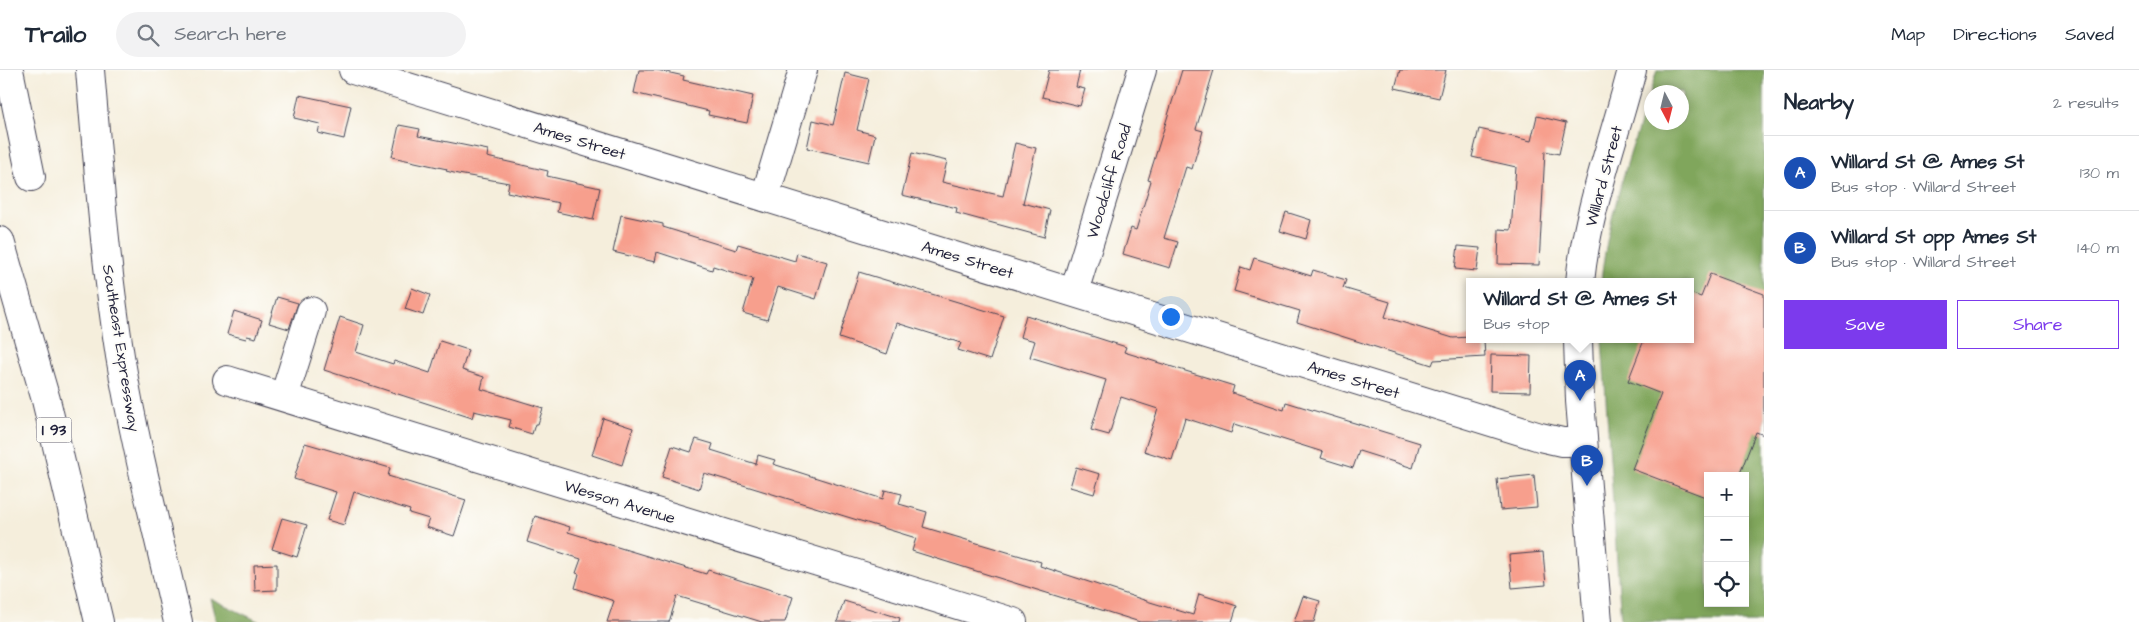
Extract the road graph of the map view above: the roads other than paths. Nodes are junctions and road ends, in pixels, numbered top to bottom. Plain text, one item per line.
1 (9, 70) edge
2 (90, 70) edge
3 (353, 70) edge
4 (803, 70) edge
5 (1142, 70) edge
6 (1632, 70) edge
7 (31, 177) dead end
8 (765, 197) junction
9 (0, 241) edge
10 (1580, 278) edge
11 (1074, 292) junction
12 (311, 311) dead end
13 (1578, 343) edge
14 (226, 380) dead end
15 (284, 397) junction
16 (1583, 442) junction
17 (99, 622) edge
18 (178, 622) edge
19 (1013, 622) edge
20 (1598, 622) edge

1 - 7 main road
2 - 18 main road, Southeast Expressway
3 - 8 main road, Ames Street
4 - 8 main road
5 - 11 main road, Woodcliff Road
6 - 10 main road, Willard Street
8 - 11 main road, Ames Street
9 - 17 main road, I 93
11 - 16 main road, Ames Street
12 - 15 main road
13 - 16 main road
14 - 15 main road, Wesson Avenue
15 - 19 main road, Wesson Avenue
16 - 20 main road

